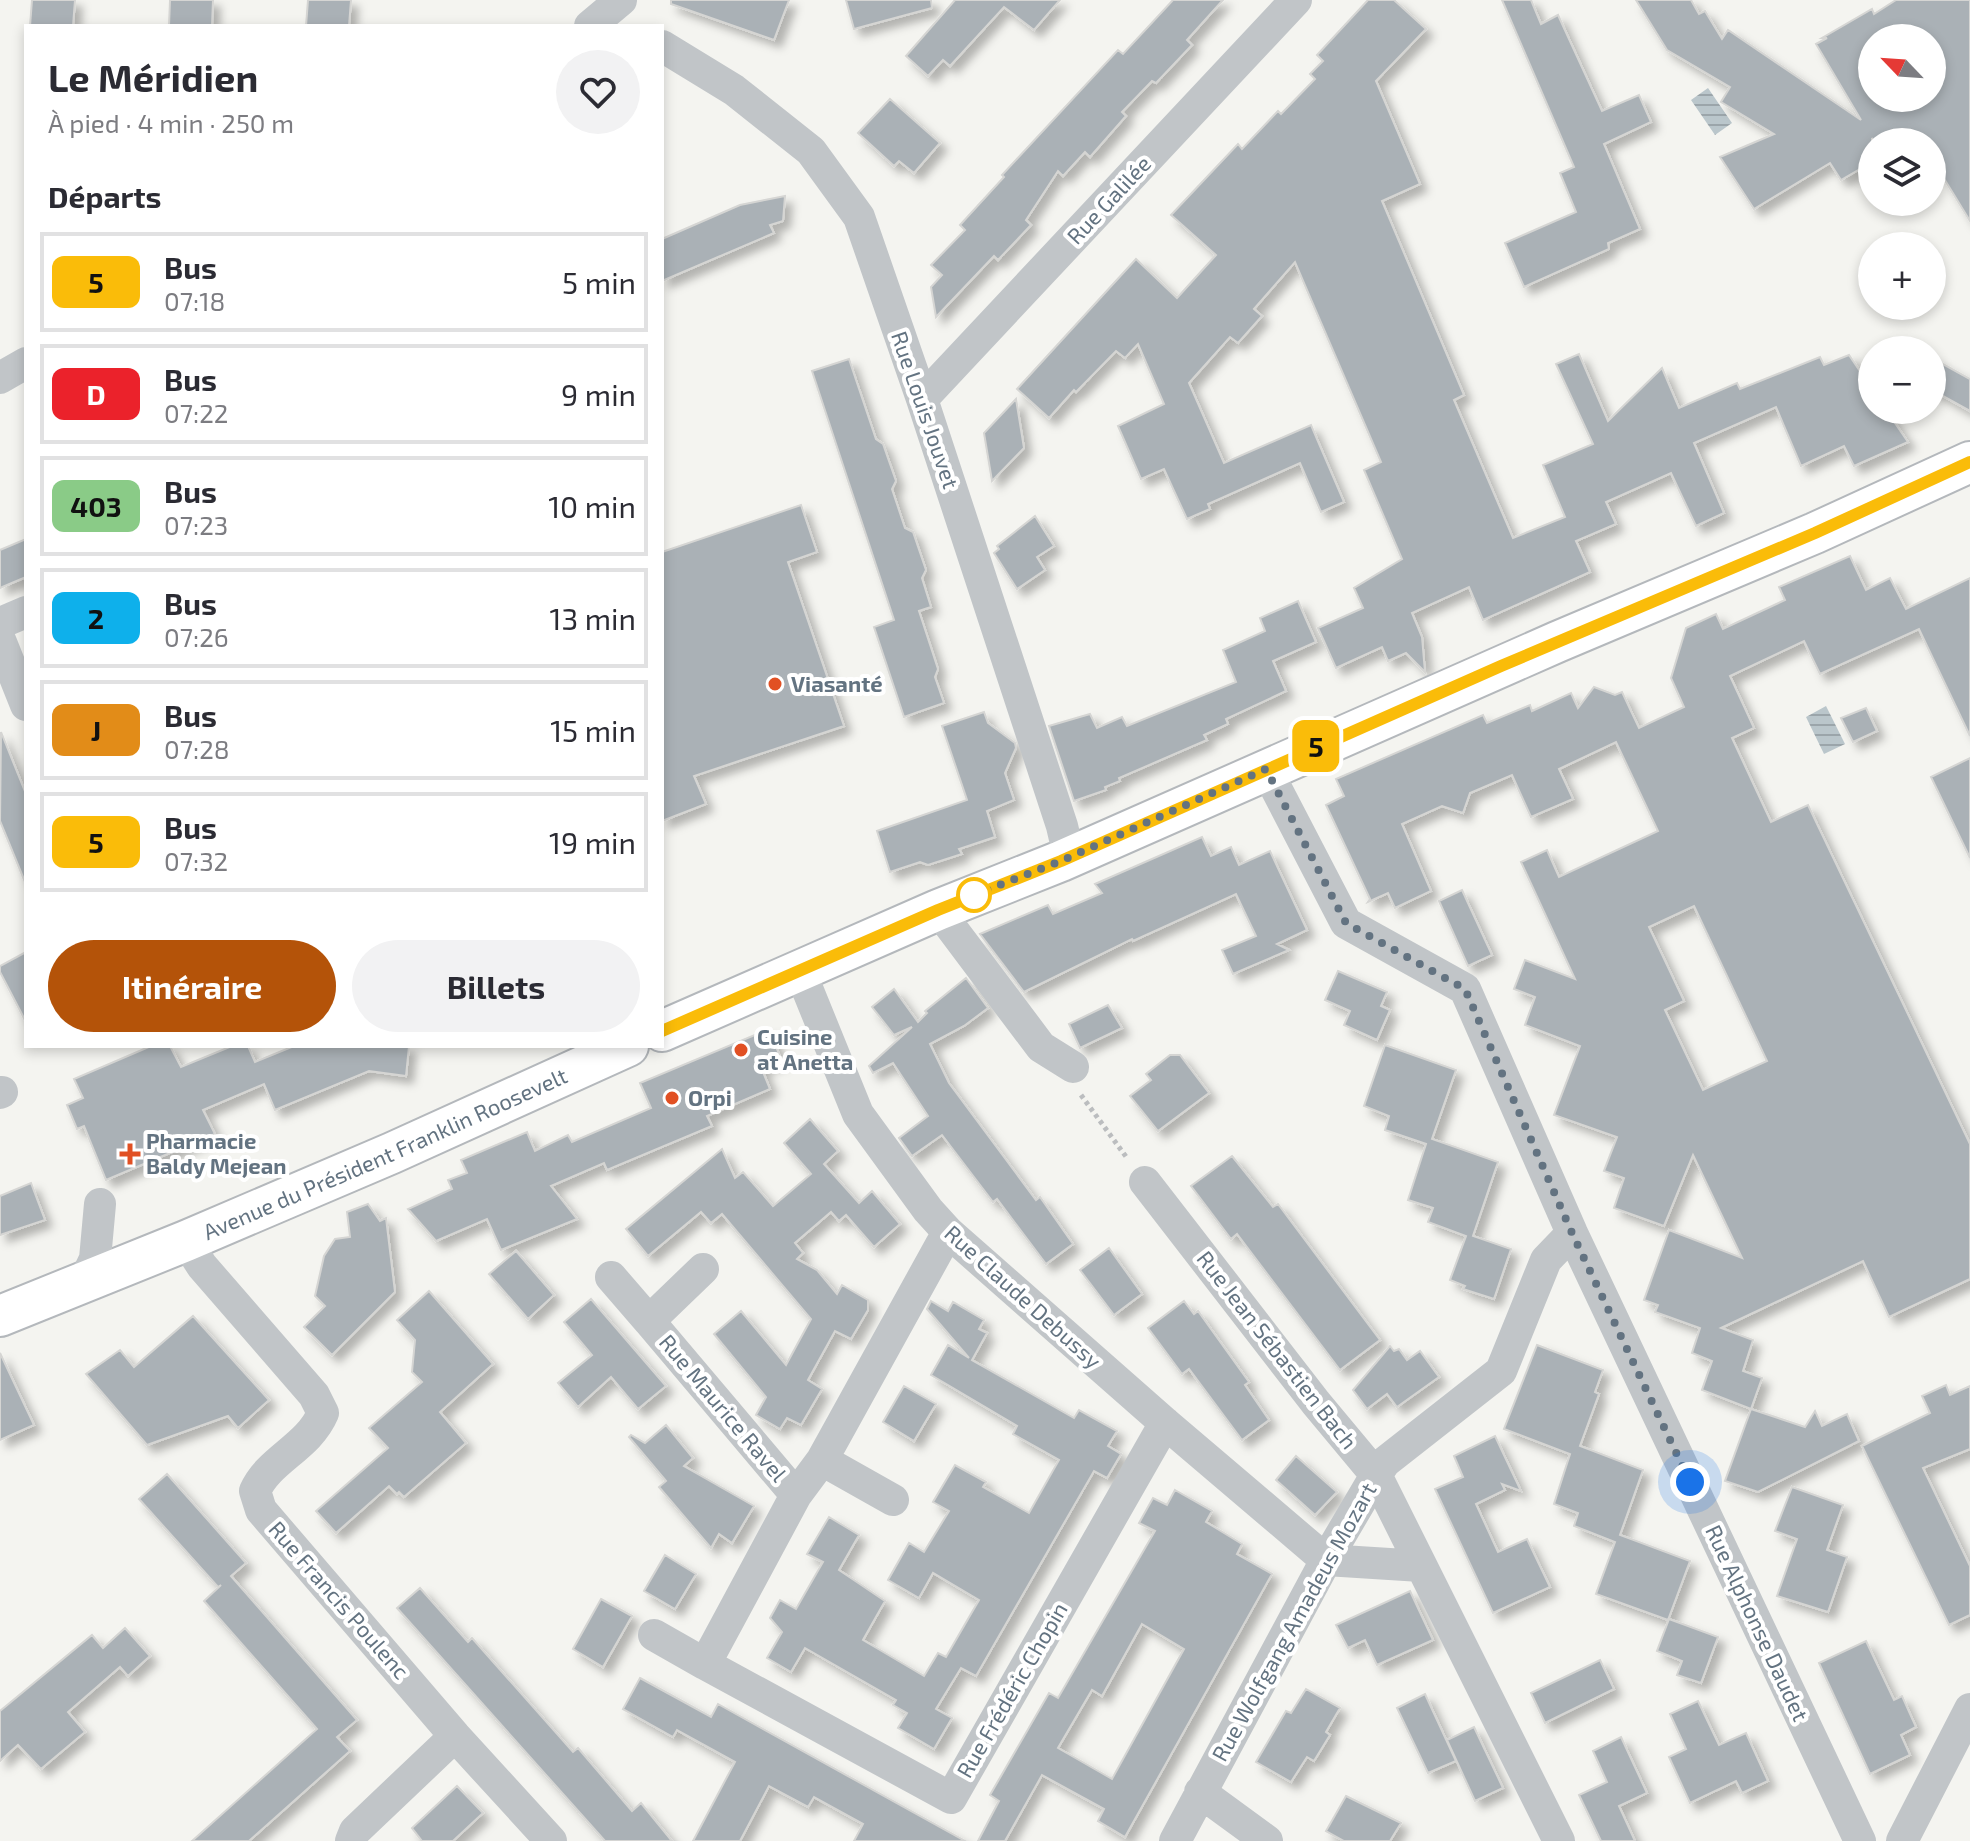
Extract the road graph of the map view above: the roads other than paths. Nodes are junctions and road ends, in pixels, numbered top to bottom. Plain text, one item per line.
1 (1296, 0) edge
2 (664, 47) edge
3 (24, 364) edge
4 (0, 378) edge
5 (922, 399) junction
6 (1970, 462) edge
7 (24, 613) edge
8 (0, 623) edge
9 (0, 640) edge
10 (24, 700) edge
11 (1266, 769) junction
12 (1069, 856) junction
13 (938, 910) junction
14 (800, 971) junction
15 (664, 1030) edge
16 (601, 1051) edge
17 (1073, 1067) road end
18 (1145, 1182) road end
19 (100, 1204) dead end
20 (948, 1232) junction
21 (1572, 1233) junction
22 (186, 1241) junction
23 (703, 1269) dead end
24 (611, 1277) dead end
25 (84, 1282) junction
26 (0, 1316) edge
27 (649, 1321) junction
28 (0, 1335) edge
29 (1165, 1423) junction
30 (822, 1460) junction
31 (1376, 1475) junction
32 (796, 1495) junction
33 (893, 1500) dead end
34 (1326, 1560) junction
35 (1421, 1566) junction
36 (654, 1635) dead end
37 (705, 1664) junction
38 (1970, 1709) edge
39 (455, 1736) junction
40 (1200, 1792) junction
41 (351, 1841) edge
42 (551, 1841) edge
43 (1175, 1841) edge
44 (1267, 1841) edge
45 (1559, 1841) edge
46 (1860, 1841) edge
47 (1902, 1841) edge

1 - 5 street, Rue Galilée
2 - 5 street, Rue Louis Jouvet
3 - 4 street
5 - 12 street, Rue Louis Jouvet
6 - 11 main road
7 - 8 street
9 - 10 street
11 - 12 main road
11 - 21 street, Rue Alphonse Daudet
12 - 13 main road
13 - 14 main road
13 - 17 street
14 - 15 main road
14 - 20 street, Rue Claude Debussy
16 - 22 main road, Avenue du Président Franklin Roosevelt
18 - 31 street, Rue Jean Sébastien Bach
19 - 25 street
20 - 29 street, Rue Claude Debussy
20 - 30 street
21 - 31 street, Rue Wolfgang Amadeus Mozart
21 - 46 street, Rue Alphonse Daudet
22 - 25 main road, Avenue du Président Franklin Roosevelt
22 - 28 main road, Avenue du Président Franklin Roosevelt
22 - 39 street, Rue Francis Poulenc
23 - 27 street, Rue Maurice Ravel
24 - 27 street, Rue Maurice Ravel
25 - 26 main road, Avenue du Président Franklin Roosevelt
27 - 32 street, Rue Maurice Ravel
29 - 34 street, Rue Claude Debussy
29 - 37 street, Rue Frédéric Chopin
30 - 32 street
30 - 33 street
31 - 34 street, Rue Wolfgang Amadeus Mozart
31 - 35 street, Rue Jean Sébastien Bach
32 - 37 street
34 - 35 street
34 - 40 street, Rue Wolfgang Amadeus Mozart
35 - 45 street, Rue Jean Sébastien Bach
36 - 37 street, Rue Frédéric Chopin
38 - 47 street
39 - 41 street
39 - 42 street, Rue Francis Poulenc
40 - 43 street, Rue Wolfgang Amadeus Mozart
40 - 44 street

